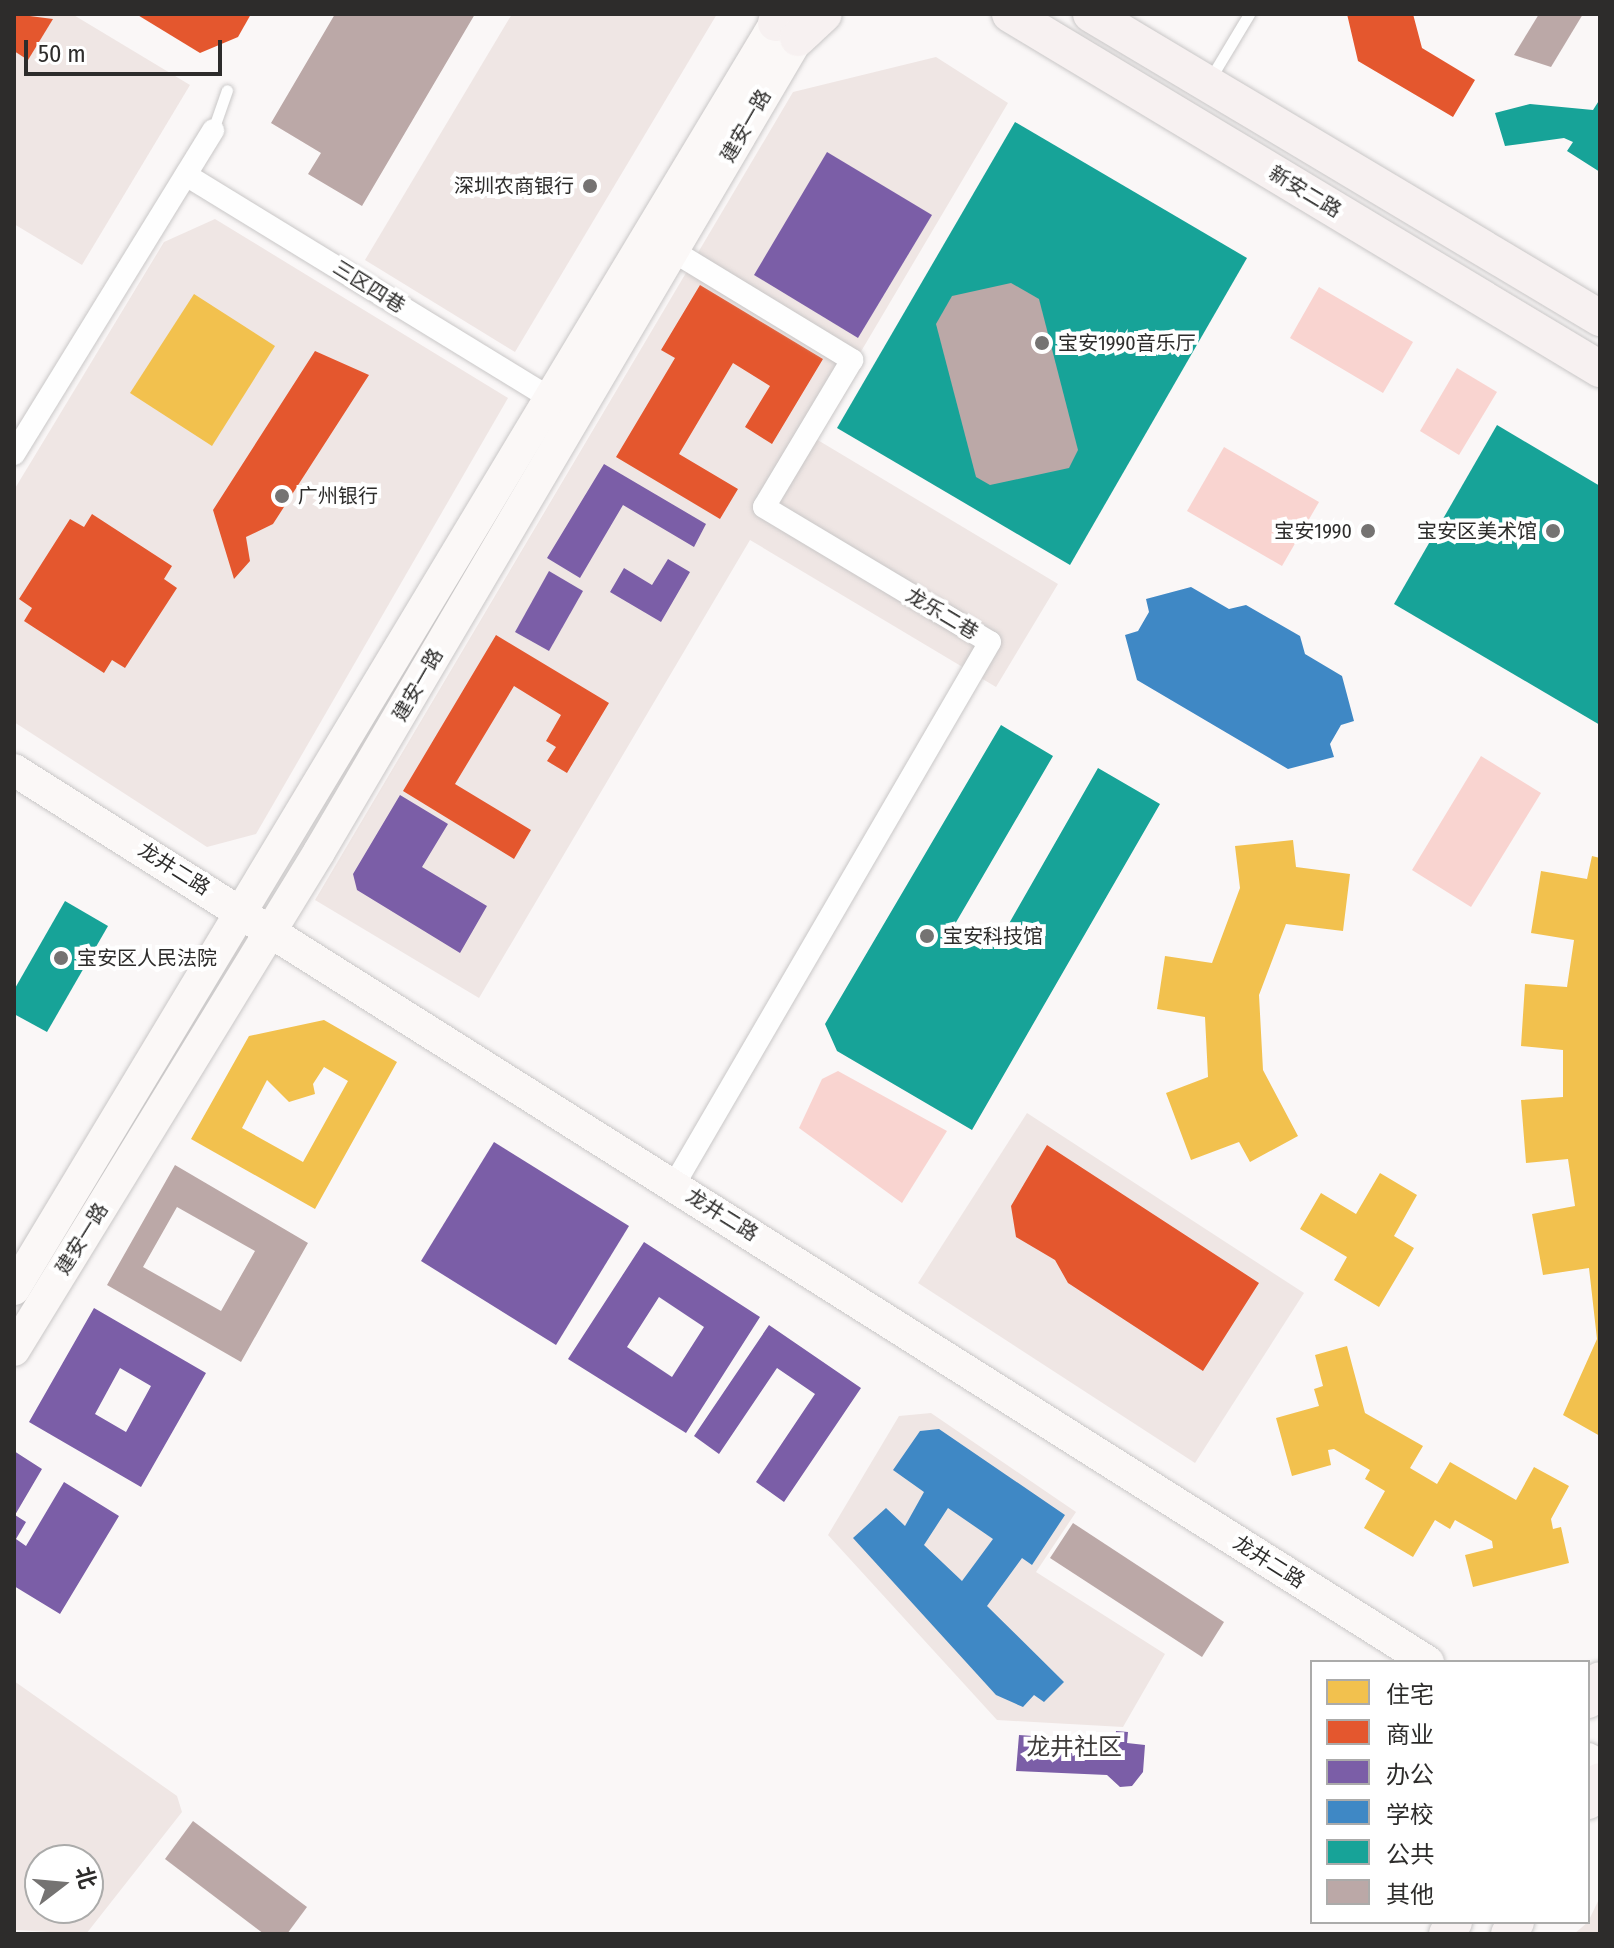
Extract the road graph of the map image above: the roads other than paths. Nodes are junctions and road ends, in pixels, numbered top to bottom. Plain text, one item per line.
1 (1010, 14) edge
2 (1091, 14) edge
3 (1249, 14) edge
4 (795, 19) edge
5 (1208, 84) junction
6 (227, 90) dead end
7 (213, 130) joint
8 (186, 175) junction
9 (673, 251) junction
10 (1600, 318) edge
11 (1600, 369) edge
12 (552, 399) junction
13 (14, 454) edge
14 (14, 770) edge
15 (258, 922) junction
16 (674, 1185) junction
17 (14, 1289) edge
18 (14, 1350) edge
19 (1425, 1660) edge

1 - 11 main road, 新安二路
2 - 5 main road
3 - 5 lane
4 - 9 main road, 建安一路
4 - 12 main road, 建安一路
5 - 10 main road
6 - 7 lane
7 - 8 street
8 - 12 street, 三区四巷
8 - 13 street
9 - 15 main road, 建安一路
9 - 16 street, 龙乐二巷
12 - 15 main road, 建安一路
14 - 15 main road, 龙井二路
15 - 16 main road, 龙井二路
15 - 17 main road, 建安一路
15 - 18 main road, 建安一路
16 - 19 main road, 龙井二路

